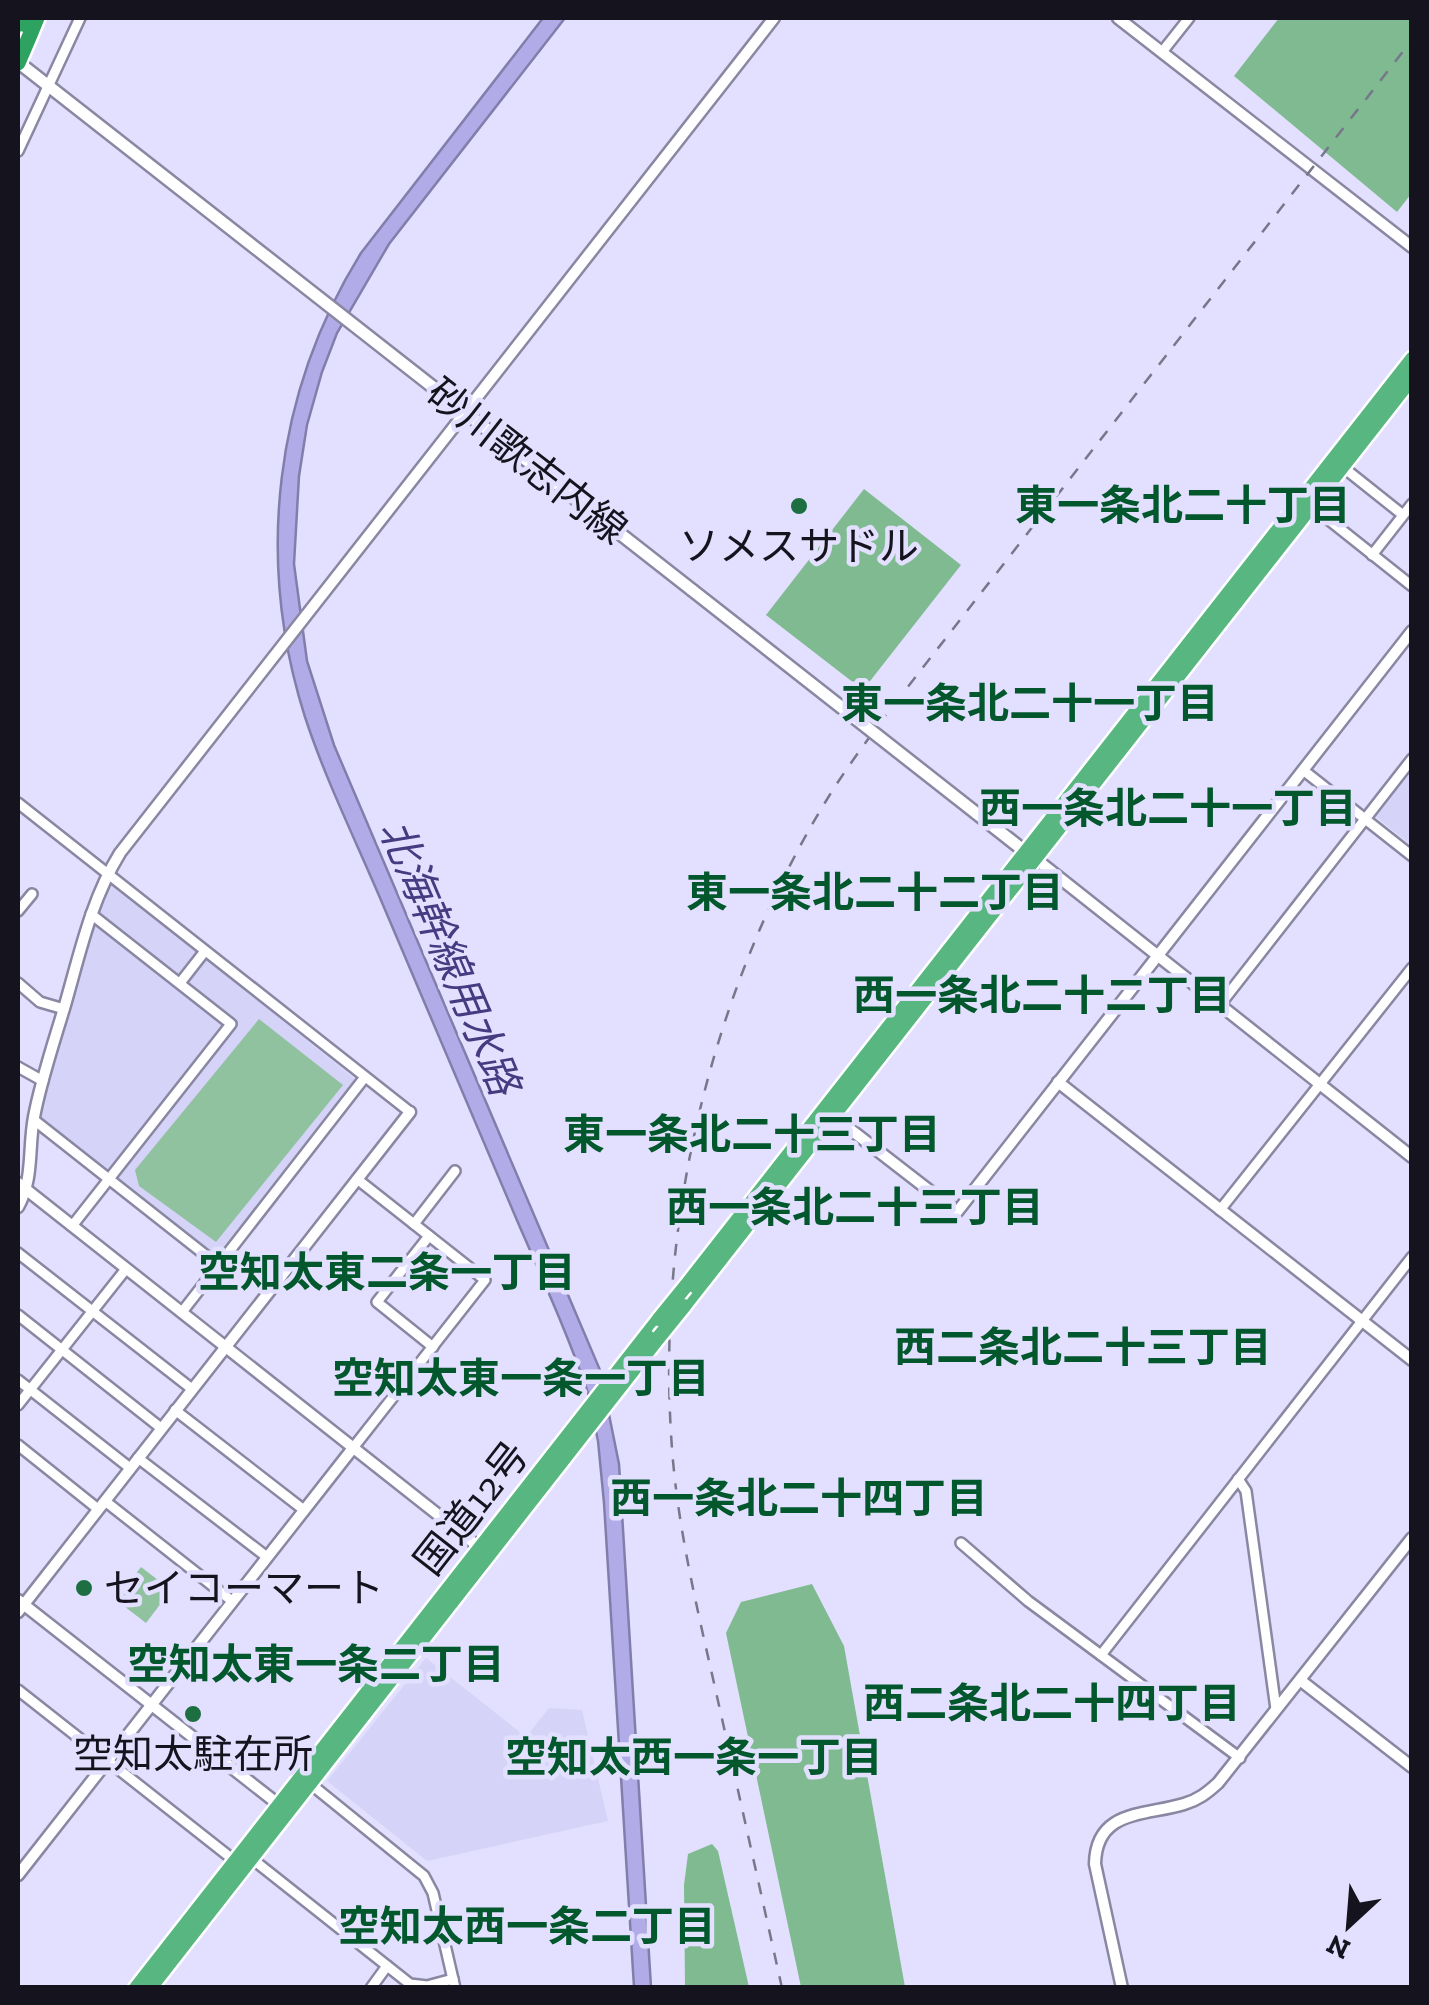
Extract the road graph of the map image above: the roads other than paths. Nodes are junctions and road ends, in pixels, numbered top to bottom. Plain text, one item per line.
1 (22, 18) edge
2 (38, 18) edge
3 (80, 18) edge
4 (774, 18) edge
5 (1118, 18) edge
6 (1139, 18) edge
7 (1189, 18) edge
8 (1131, 28) junction
9 (22, 30) edge
10 (1162, 52) junction
11 (18, 63) edge
12 (49, 86) junction
13 (18, 151) edge
14 (1412, 248) edge
15 (1410, 371) edge
16 (465, 412) junction
17 (1338, 463) junction
18 (1308, 503) junction
19 (1412, 504) edge
20 (1403, 515) junction
21 (1372, 556) junction
22 (1412, 586) edge
23 (1412, 631) edge
24 (1412, 758) edge
25 (1302, 770) junction
26 (18, 803) edge
27 (1364, 819) junction
28 (1030, 856) junction
29 (1412, 856) edge
30 (107, 874) junction
31 (32, 894) dead end
32 (18, 911) edge
33 (91, 914) junction
34 (205, 951) junction
35 (1157, 956) junction
36 (1412, 968) edge
37 (18, 983) edge
38 (180, 984) junction
39 (1218, 1006) junction
40 (64, 1009) junction
41 (18, 1067) edge
42 (364, 1077) junction
43 (43, 1081) junction
44 (1058, 1082) junction
45 (1320, 1086) junction
46 (410, 1112) joint
47 (833, 1116) junction
48 (34, 1120) junction
49 (1412, 1158) edge
50 (455, 1171) dead end
51 (357, 1179) junction
52 (108, 1180) junction
53 (22, 1186) edge
54 (18, 1208) edge
55 (1220, 1210) junction
56 (414, 1224) junction
57 (72, 1226) junction
58 (429, 1236) junction
59 (18, 1253) edge
60 (1412, 1258) edge
61 (218, 1265) junction
62 (126, 1269) junction
63 (92, 1310) junction
64 (182, 1312) junction
65 (18, 1315) edge
66 (1362, 1321) junction
67 (432, 1347) junction
68 (225, 1348) junction
69 (61, 1350) junction
70 (1412, 1360) edge
71 (18, 1380) edge
72 (615, 1386) junction
73 (192, 1389) junction
74 (30, 1390) junction
75 (18, 1406) edge
76 (175, 1410) junction
77 (162, 1428) junction
78 (18, 1445) edge
79 (353, 1448) junction
80 (138, 1458) junction
81 (130, 1468) junction
82 (1238, 1478) junction
83 (101, 1505) junction
84 (304, 1510) junction
85 (1412, 1538) edge
86 (961, 1543) dead end
87 (485, 1551) junction
88 (267, 1557) junction
89 (232, 1601) junction
90 (19, 1605) edge
91 (1101, 1655) junction
92 (1300, 1680) junction
93 (18, 1690) edge
94 (151, 1704) junction
95 (1276, 1710) junction
96 (1240, 1758) junction
97 (107, 1760) junction
98 (1412, 1767) edge
99 (306, 1780) junction
100 (283, 1809) junction
101 (251, 1858) junction
102 (235, 1861) junction
103 (18, 1875) edge
104 (388, 1966) junction
105 (454, 1983) edge
106 (136, 1988) edge
107 (150, 1988) edge
108 (371, 1988) edge
109 (1122, 1988) edge

1 - 9 highway
2 - 9 highway
3 - 12 street
4 - 16 street
5 - 8 street
6 - 8 street
7 - 10 street
8 - 10 street
9 - 11 highway, bridge
10 - 14 street
11 - 12 main road, 砂川歌志内線
12 - 13 street
12 - 16 main road, 砂川歌志内線
15 - 17 highway, 国道12号
16 - 28 main road, 砂川歌志内線, bridge
16 - 30 street
17 - 18 highway, 国道12号
17 - 20 street
18 - 21 street
18 - 28 highway, 国道12号
19 - 20 street
20 - 21 street
21 - 22 street
23 - 25 street
24 - 27 street
25 - 27 street
25 - 35 street
26 - 30 street
27 - 29 street
27 - 39 street
28 - 35 street
28 - 47 highway, 国道12号
28 - 72 highway, 国道12号, bridge
30 - 33 street
30 - 34 street
31 - 32 street
33 - 38 street
33 - 40 street
34 - 38 street
34 - 42 street
35 - 39 street
35 - 44 street
36 - 45 street
37 - 40 street
38 - 52 street
39 - 45 street
40 - 43 street
41 - 43 street
42 - 46 street
42 - 61 street
43 - 48 street
44 - 47 street
44 - 55 street
45 - 49 street
45 - 55 street
46 - 51 street
47 - 72 highway, 国道12号, bridge
48 - 52 street
48 - 53 street
50 - 56 street
51 - 56 street
51 - 68 street
52 - 57 street
52 - 61 street
53 - 54 street
53 - 57 street
55 - 66 street
56 - 58 street
57 - 62 street
58 - 67 street
58 - 67 street
59 - 63 street
60 - 66 street
61 - 64 street
62 - 63 street
62 - 64 street
63 - 69 street
63 - 73 street
64 - 68 street
65 - 69 street
66 - 70 street
66 - 82 street
67 - 79 street
68 - 73 street
68 - 79 street
69 - 74 street
69 - 77 street
71 - 74 street
72 - 87 highway, 国道12号
73 - 76 street
74 - 75 street
74 - 81 street
76 - 77 street
76 - 84 street
77 - 80 street
78 - 83 street
79 - 84 street
79 - 87 street
80 - 81 street
80 - 88 street
81 - 83 street
82 - 91 street
82 - 95 street
83 - 89 street
83 - 90 street
84 - 88 street
85 - 92 street
86 - 91 street
87 - 99 highway, 国道12号
88 - 89 street
89 - 94 street
90 - 94 street
91 - 96 street
92 - 95 street
92 - 98 street
93 - 97 street
94 - 97 street
94 - 100 street
95 - 96 street
96 - 109 street
97 - 102 street
97 - 103 street
99 - 100 highway, 国道12号
99 - 105 street
100 - 101 highway, 国道12号
100 - 102 highway, 国道12号
101 - 104 street
101 - 107 highway, 国道12号
102 - 106 highway, 国道12号
104 - 105 street
104 - 108 street

